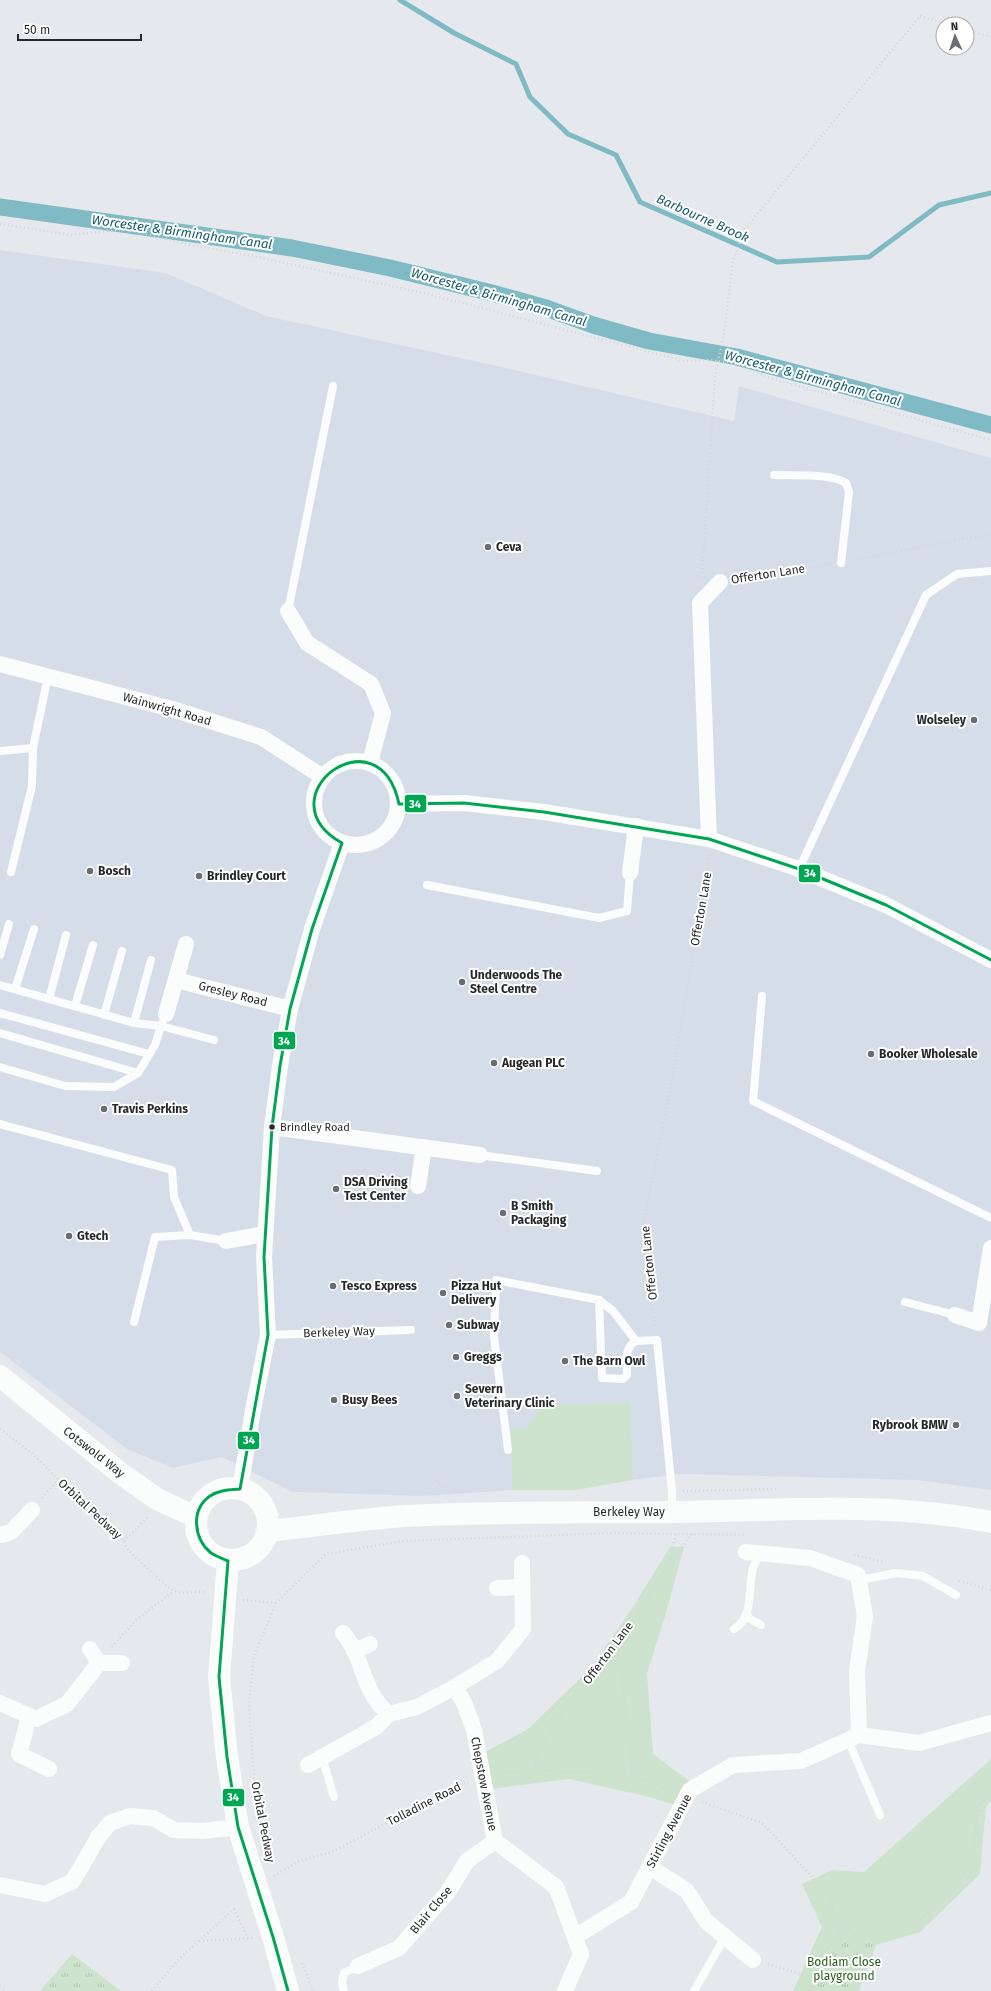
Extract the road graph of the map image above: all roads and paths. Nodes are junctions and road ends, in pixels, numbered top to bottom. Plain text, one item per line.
1 (935, 20) edge
2 (975, 32) edge
3 (991, 37) edge
4 (0, 224) edge
5 (333, 386) dead end
6 (991, 440) edge
7 (774, 475) dead end
8 (991, 535) edge
9 (842, 563) junction
10 (991, 571) edge
11 (720, 582) joint
12 (700, 603) junction
13 (288, 611) joint
14 (0, 664) edge
15 (48, 676) junction
16 (33, 748) junction
17 (0, 751) edge
18 (370, 763) junction
19 (323, 777) junction
20 (399, 804) junction
21 (636, 826) junction
22 (709, 839) junction
23 (342, 843) junction
24 (799, 869) junction
25 (12, 872) dead end
26 (630, 873) joint
27 (427, 884) dead end
28 (9, 924) dead end
29 (34, 928) dead end
30 (66, 935) dead end
31 (186, 944) dead end
32 (92, 945) dead end
33 (122, 951) dead end
34 (0, 955) edge
35 (151, 960) dead end
36 (991, 960) edge
37 (176, 980) junction
38 (0, 985) edge
39 (15, 989) junction
40 (762, 996) dead end
41 (48, 999) junction
42 (76, 1006) junction
43 (290, 1009) junction
44 (0, 1013) edge
45 (104, 1015) junction
46 (163, 1020) junction
47 (134, 1023) junction
48 (0, 1033) edge
49 (214, 1040) dead end
50 (149, 1054) junction
51 (0, 1067) edge
52 (138, 1073) junction
53 (0, 1124) edge
54 (272, 1127) junction
55 (424, 1147) junction
56 (480, 1155) joint
57 (597, 1171) dead end
58 (418, 1186) dead end
59 (991, 1218) edge
60 (265, 1234) junction
61 (190, 1235) junction
62 (226, 1241) joint
63 (991, 1248) edge
64 (599, 1300) junction
65 (905, 1302) dead end
66 (955, 1315) joint
67 (134, 1322) dead end
68 (985, 1324) edge
69 (411, 1330) dead end
70 (268, 1335) junction
71 (657, 1340) junction
72 (636, 1341) junction
73 (0, 1376) edge
74 (0, 1429) edge
75 (508, 1450) dead end
76 (58, 1479) junction
77 (240, 1489) junction
78 (163, 1502) junction
79 (32, 1510) joint
80 (672, 1512) junction
81 (196, 1517) junction
82 (991, 1522) edge
83 (268, 1532) junction
84 (692, 1534) dead end
85 (0, 1535) edge
86 (124, 1542) junction
87 (753, 1553) joint
88 (228, 1561) junction
89 (522, 1563) dead end
90 (668, 1565) junction
91 (859, 1580) junction
92 (497, 1588) dead end
93 (522, 1588) junction
94 (200, 1590) dead end
95 (174, 1591) junction
96 (956, 1595) dead end
97 (276, 1603) joint
98 (747, 1614) junction
99 (761, 1625) dead end
100 (734, 1630) dead end
101 (343, 1633) dead end
102 (619, 1642) junction
103 (370, 1644) dead end
104 (90, 1649) dead end
105 (354, 1651) junction
106 (99, 1663) junction
107 (122, 1663) dead end
108 (455, 1687) junction
109 (0, 1703) edge
110 (389, 1714) junction
111 (29, 1716) junction
112 (991, 1723) edge
113 (854, 1737) junction
114 (322, 1757) junction
115 (308, 1765) dead end
116 (48, 1769) dead end
117 (534, 1770) junction
118 (482, 1776) junction
119 (991, 1793) edge
120 (334, 1796) dead end
121 (880, 1815) dead end
122 (238, 1827) junction
123 (772, 1834) dead end
124 (495, 1841) junction
125 (270, 1862) dead end
126 (650, 1867) junction
127 (272, 1869) dead end
128 (273, 1876) junction
129 (276, 1883) dead end
130 (0, 1885) edge
131 (840, 1935) junction
132 (575, 1937) junction
133 (725, 1937) junction
134 (199, 1941) junction
135 (300, 1957) dead end
136 (753, 1960) joint
137 (358, 1966) joint
138 (813, 1978) junction
139 (0, 1986) edge
140 (6, 1991) edge
141 (152, 1991) edge
142 (288, 1991) edge
143 (313, 1991) edge
144 (344, 1991) edge
145 (565, 1991) edge
146 (694, 1991) edge
147 (810, 1991) edge

1 - 12 path
2 - 3 path
4 - 6 path
5 - 13 lane
7 - 9 lane
8 - 9 path, Offerton Lane
9 - 11 path, Offerton Lane
10 - 24 lane
11 - 12 street, Offerton Lane
12 - 22 street
13 - 18 street
14 - 15 street, Wainwright Road
15 - 16 lane
15 - 19 street, Wainwright Road
16 - 17 lane
16 - 25 lane
18 - 19 street
18 - 20 street
19 - 23 street
20 - 21 street
20 - 23 street
21 - 22 street
21 - 26 street
22 - 24 street
22 - 71 path, Offerton Lane
23 - 43 street
24 - 36 street
26 - 27 lane
28 - 34 lane
29 - 39 lane
30 - 41 lane
31 - 37 street
32 - 42 lane
33 - 45 lane
35 - 47 lane
37 - 43 street, Gresley Road
37 - 46 street
38 - 39 lane
39 - 41 lane
40 - 59 lane
41 - 42 lane
42 - 45 lane
43 - 54 street
44 - 50 lane
45 - 47 lane
46 - 47 lane
46 - 49 lane
46 - 50 lane
48 - 52 lane
50 - 52 lane
51 - 52 lane
53 - 61 lane
54 - 55 street
54 - 60 street
55 - 56 street
55 - 58 street
56 - 57 lane
60 - 62 street
60 - 70 street
61 - 62 lane
61 - 67 lane
63 - 68 street
64 - 72 lane
64 - 72 lane
64 - 75 lane
65 - 66 lane
66 - 68 street
69 - 70 lane, Berkeley Way
70 - 77 street
71 - 72 lane
71 - 80 lane
73 - 78 main road, Cotswold Way
74 - 76 path, Orbital Pedway
76 - 79 path
76 - 86 path, Orbital Pedway
77 - 81 main road
77 - 83 main road
78 - 81 main road, Cotswold Way
78 - 86 path
79 - 85 street
80 - 82 main road, Berkeley Way
80 - 83 main road, Berkeley Way
81 - 88 main road
83 - 88 main road
84 - 90 path
86 - 95 path, Orbital Pedway
87 - 91 street
87 - 98 lane
88 - 122 main road
89 - 93 street
90 - 97 path, Offerton Lane
90 - 102 path, Offerton Lane
91 - 96 lane
91 - 113 street
92 - 93 street
93 - 108 street
94 - 95 path
95 - 106 path
97 - 125 path, Orbital Pedway
98 - 99 lane
98 - 100 lane
101 - 105 street
102 - 117 path, Offerton Lane
102 - 117 path, Tolladine Road
103 - 105 street
104 - 106 street
105 - 110 street
106 - 107 street
106 - 111 street
108 - 110 street
108 - 118 street, Chepstow Avenue
109 - 111 street
110 - 114 street
111 - 116 street
112 - 113 street
113 - 121 lane
113 - 126 street, Stirling Avenue
114 - 115 street
114 - 120 lane
117 - 118 path, Tolladine Road
118 - 124 street, Chepstow Avenue
118 - 128 path, Tolladine Road
119 - 131 path
122 - 130 street
122 - 142 main road
123 - 131 path
124 - 132 street, Chepstow Avenue
124 - 137 street, Blair Close
126 - 132 street, Stirling Avenue
126 - 133 street
127 - 128 path, Orbital Pedway
128 - 129 path, Orbital Pedway
131 - 138 path
132 - 145 street, Chepstow Avenue
133 - 136 street
133 - 146 lane
134 - 134 path
134 - 141 path
135 - 143 path
136 - 138 path
137 - 144 lane
138 - 147 path
139 - 140 path

